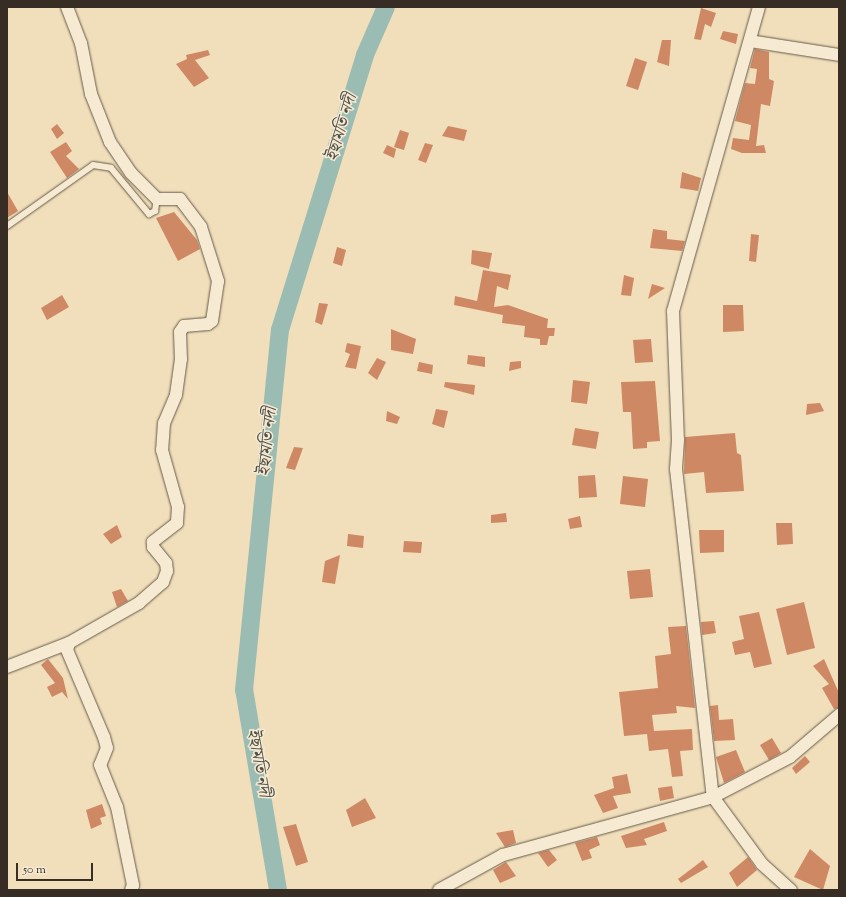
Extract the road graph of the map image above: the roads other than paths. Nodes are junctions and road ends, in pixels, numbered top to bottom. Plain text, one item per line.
1 (68, 7) edge
2 (759, 7) edge
3 (750, 41) junction
4 (839, 55) edge
5 (157, 199) junction
6 (7, 226) edge
7 (70, 643) junction
8 (7, 667) edge
9 (839, 715) edge
10 (713, 797) junction
11 (131, 890) edge
12 (439, 890) edge
13 (791, 890) edge

1 - 5 street
2 - 3 street
3 - 4 street
3 - 10 street
5 - 6 lane
5 - 7 street
7 - 8 street
7 - 11 street
9 - 10 street
10 - 12 street
10 - 13 street

